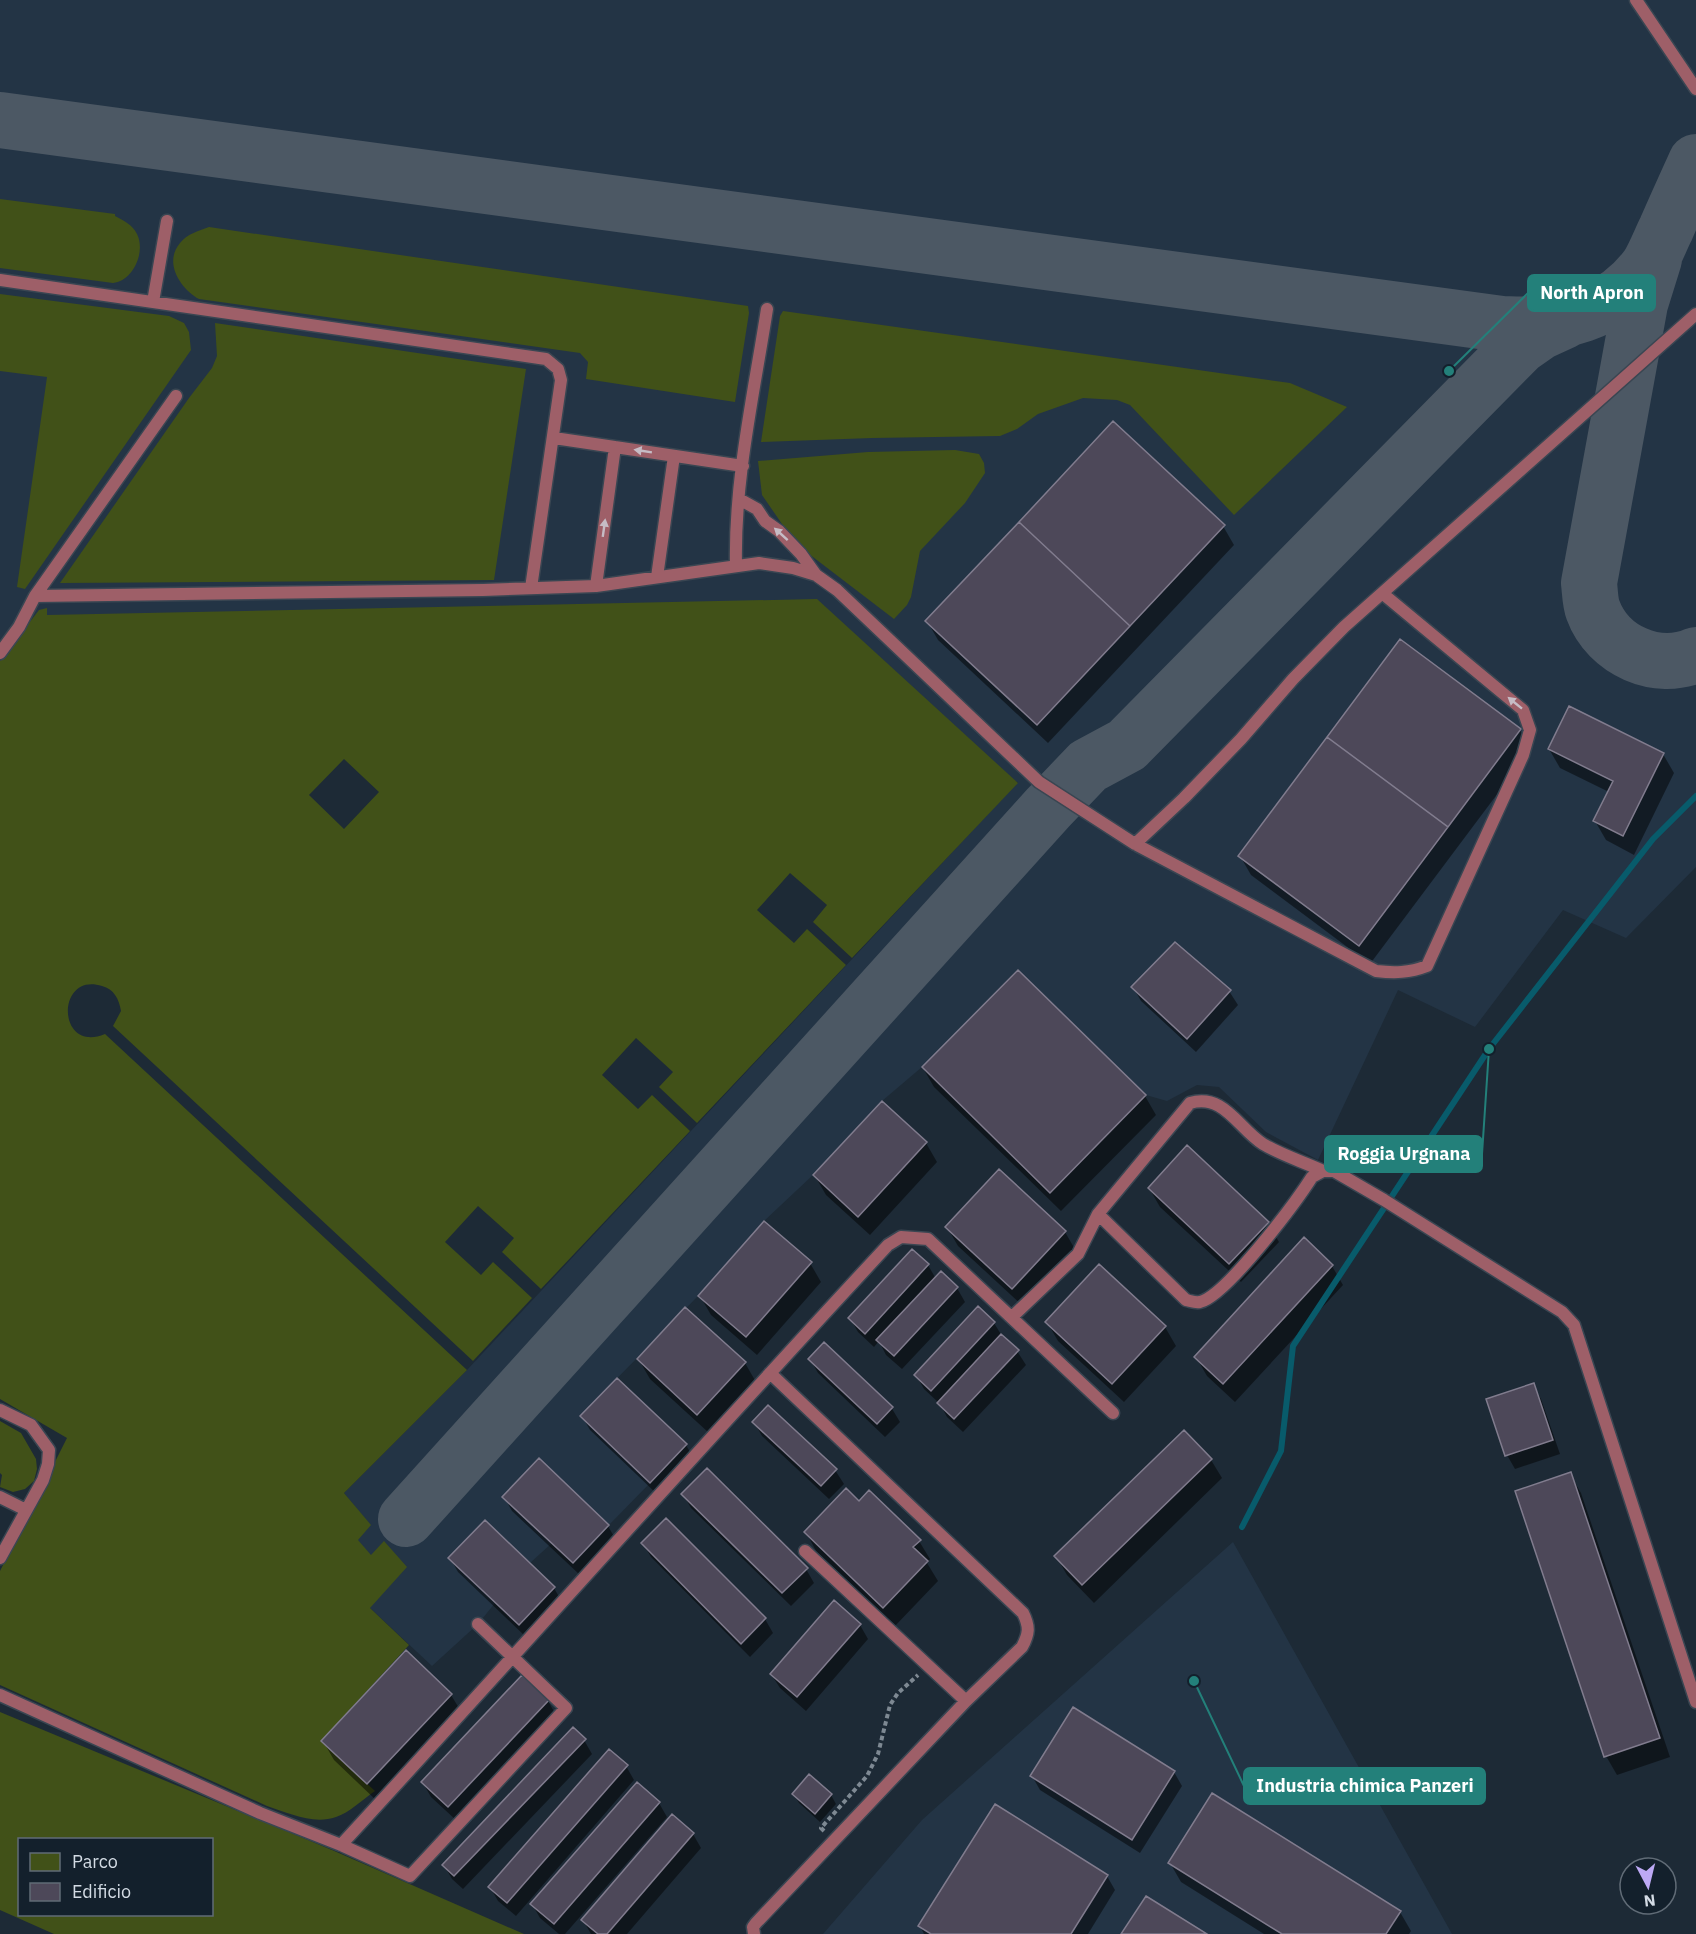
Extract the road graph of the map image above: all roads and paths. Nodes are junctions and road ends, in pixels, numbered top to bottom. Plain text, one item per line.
1 (1635, 0) edge
2 (1696, 89) edge
3 (167, 221) dead end
4 (0, 280) edge
5 (153, 302) junction
6 (767, 309) dead end
7 (1696, 314) edge
8 (176, 396) dead end
9 (554, 438) junction
10 (615, 447) junction
11 (674, 456) junction
12 (743, 466) junction
13 (739, 499) junction
14 (736, 566) junction
15 (816, 575) junction
16 (657, 577) junction
17 (596, 586) junction
18 (531, 588) junction
19 (1382, 593) junction
20 (35, 596) junction
21 (0, 653) edge
22 (1135, 844) junction
23 (1323, 1171) junction
24 (1098, 1214) junction
25 (1012, 1317) junction
26 (770, 1373) junction
27 (0, 1410) edge
28 (1113, 1413) dead end
29 (0, 1497) edge
30 (26, 1510) junction
31 (805, 1551) dead end
32 (0, 1558) edge
33 (478, 1624) dead end
34 (512, 1657) junction
35 (921, 1673) dead end
36 (0, 1695) edge
37 (966, 1701) junction
38 (1696, 1702) edge
39 (833, 1840) junction
40 (341, 1845) junction
41 (754, 1934) edge

1 - 2 lane
3 - 5 lane
4 - 5 lane
5 - 9 lane
6 - 12 lane
7 - 19 lane
8 - 20 lane
9 - 10 lane
9 - 18 lane
11 -> 10 lane
17 -> 10 lane
11 - 12 lane
11 - 16 lane
12 - 13 lane
13 - 14 lane
15 -> 13 lane
14 - 15 lane
14 - 16 lane
15 - 22 lane
16 - 17 lane
17 - 18 lane
18 - 20 lane
19 - 22 lane
22 -> 19 lane
20 - 21 lane
23 - 24 lane
23 - 24 lane
23 - 38 lane
24 - 25 lane
25 - 26 lane
25 - 28 lane
26 - 34 lane
26 - 37 lane
27 - 30 lane
29 - 30 lane
30 - 32 lane
31 - 37 lane
33 - 34 lane
34 - 40 lane
34 - 40 lane
35 - 39 path
36 - 40 lane
37 - 39 lane
39 - 41 lane

